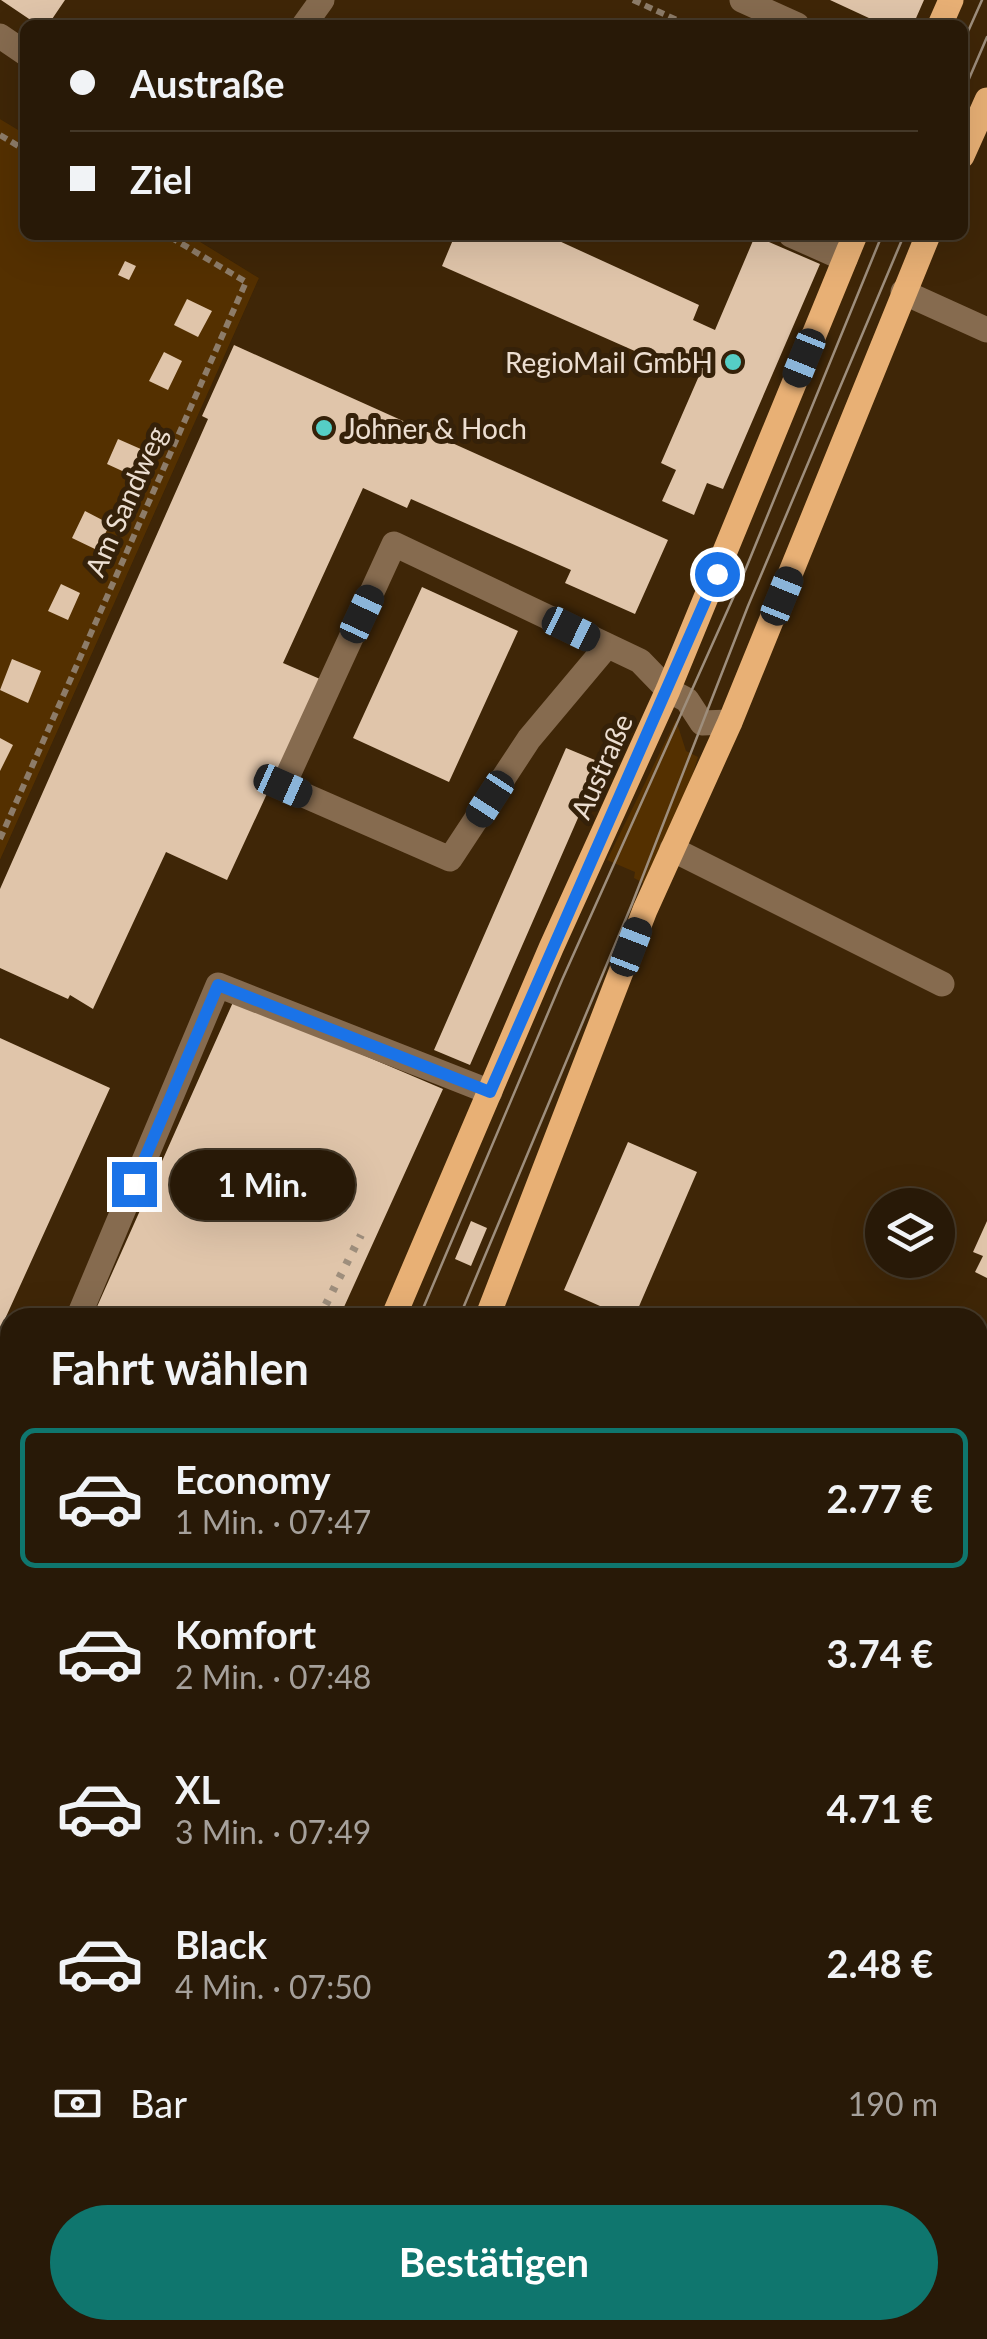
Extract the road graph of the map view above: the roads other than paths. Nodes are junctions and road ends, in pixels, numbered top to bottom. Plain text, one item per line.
1 (742, 0) edge
2 (785, 20) edge
3 (987, 100) edge
4 (968, 143) edge
5 (816, 240) edge
6 (926, 240) edge
7 (850, 247) edge
8 (903, 292) junction
9 (987, 330) edge
10 (606, 646) junction
11 (668, 690) junction
12 (730, 722) junction
13 (672, 849) junction
14 (942, 984) dead end
15 (490, 1092) junction
16 (82, 1308) edge
17 (397, 1308) edge
18 (491, 1308) edge

1 - 2 street
3 - 4 main road
5 - 7 street
6 - 8 main road
7 - 11 main road, Austraße
8 - 9 street
8 - 12 main road
10 - 10 street
10 - 11 street
11 - 12 street
11 - 15 main road, Austraße
12 - 13 main road
13 - 14 street
13 - 18 main road
15 - 16 street
15 - 17 main road, Austraße

